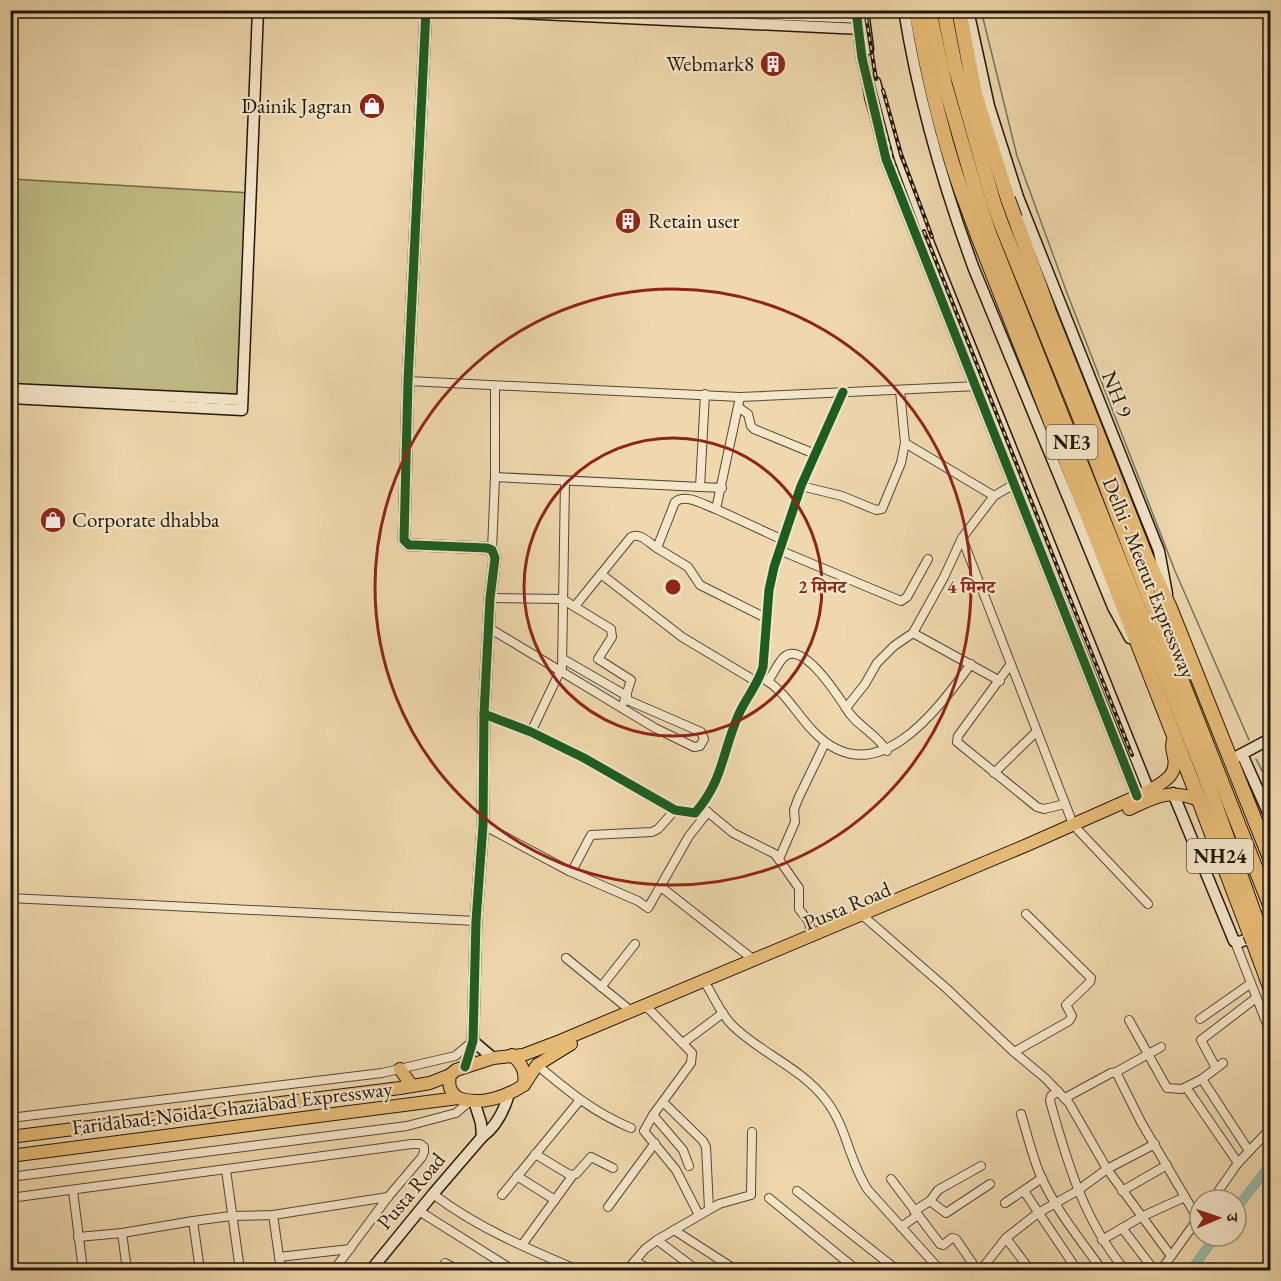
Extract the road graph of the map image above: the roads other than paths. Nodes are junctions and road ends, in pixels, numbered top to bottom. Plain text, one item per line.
1 (258, 10) edge
2 (426, 10) edge
3 (455, 10) edge
4 (667, 10) edge
5 (904, 10) edge
6 (916, 10) edge
7 (928, 10) edge
8 (944, 10) edge
9 (959, 10) edge
10 (968, 10) edge
11 (860, 19) edge
12 (826, 23) junction
13 (1013, 198) junction
14 (981, 209) junction
15 (1019, 215) junction
16 (957, 221) junction
17 (983, 235) junction
18 (963, 238) junction
19 (408, 381) junction
20 (980, 385) junction
21 (495, 386) junction
22 (10, 389) edge
23 (900, 390) junction
24 (843, 392) junction
25 (705, 394) junction
26 (740, 397) junction
27 (10, 398) edge
28 (242, 405) junction
29 (738, 407) junction
30 (905, 442) junction
31 (815, 454) junction
32 (495, 477) junction
33 (565, 481) junction
34 (1018, 481) junction
35 (801, 486) junction
36 (700, 487) junction
37 (722, 488) junction
38 (994, 496) junction
39 (716, 508) junction
40 (962, 538) junction
41 (783, 540) junction
42 (657, 548) junction
43 (492, 550) junction
44 (779, 550) junction
45 (928, 560) dead end
46 (601, 574) junction
47 (490, 598) junction
48 (562, 599) junction
49 (575, 606) junction
50 (766, 618) junction
51 (489, 628) junction
52 (913, 633) junction
53 (562, 659) junction
54 (1143, 659) junction
55 (971, 664) junction
56 (1010, 665) junction
57 (560, 672) junction
58 (762, 680) junction
59 (1000, 681) junction
60 (626, 697) junction
61 (621, 708) junction
62 (846, 708) junction
63 (484, 714) junction
64 (531, 732) junction
65 (1036, 732) junction
66 (1174, 737) junction
67 (1270, 739) edge
68 (825, 743) junction
69 (887, 750) junction
70 (1237, 757) junction
71 (994, 773) junction
72 (1149, 791) junction
73 (1173, 793) junction
74 (1137, 796) junction
75 (1199, 800) junction
76 (1065, 804) junction
77 (700, 806) junction
78 (675, 810) junction
79 (708, 812) junction
80 (1270, 817) edge
81 (483, 825) junction
82 (1075, 827) junction
83 (1270, 858) edge
84 (779, 859) junction
85 (569, 871) junction
86 (661, 887) junction
87 (10, 898) edge
88 (1148, 904) dead end
89 (1270, 905) edge
90 (1026, 914) dead end
91 (864, 917) junction
92 (476, 921) junction
93 (1259, 934) edge
94 (812, 936) junction
95 (1235, 942) junction
96 (635, 944) dead end
97 (1270, 954) edge
98 (566, 958) dead end
99 (754, 960) junction
100 (1250, 984) junction
101 (1270, 985) edge
102 (601, 987) junction
103 (707, 987) junction
104 (1256, 998) junction
105 (642, 1009) junction
106 (723, 1013) junction
107 (1200, 1019) dead end
108 (1129, 1020) dead end
109 (1270, 1032) edge
110 (473, 1041) junction
111 (683, 1043) junction
112 (546, 1046) joint
113 (1161, 1047) dead end
114 (1014, 1052) junction
115 (1149, 1053) junction
116 (512, 1055) junction
117 (493, 1058) junction
118 (537, 1065) junction
119 (465, 1067) junction
120 (400, 1069) junction
121 (1117, 1072) junction
122 (450, 1075) junction
123 (1202, 1079) junction
124 (524, 1085) junction
125 (412, 1086) junction
126 (1186, 1087) junction
127 (1058, 1091) junction
128 (509, 1094) junction
129 (1065, 1098) junction
130 (580, 1100) junction
131 (467, 1101) junction
132 (663, 1102) junction
133 (1021, 1114) dead end
134 (653, 1115) junction
135 (10, 1118) edge
136 (631, 1128) dead end
137 (1270, 1129) edge
138 (752, 1132) dead end
139 (10, 1137) edge
140 (482, 1137) junction
141 (655, 1143) junction
142 (1155, 1144) junction
143 (1249, 1151) junction
144 (535, 1154) junction
145 (10, 1156) edge
146 (1238, 1163) junction
147 (1167, 1165) junction
148 (689, 1166) dead end
149 (981, 1166) dead end
150 (613, 1168) dead end
151 (1107, 1169) junction
152 (226, 1170) junction
153 (573, 1175) junction
154 (10, 1176) edge
155 (517, 1176) junction
156 (1042, 1178) junction
157 (891, 1179) dead end
158 (990, 1184) dead end
159 (1220, 1188) edge
160 (72, 1191) junction
161 (797, 1191) dead end
162 (1024, 1191) junction
163 (1077, 1191) junction
164 (1122, 1191) junction
165 (433, 1194) junction
166 (502, 1195) dead end
167 (388, 1197) junction
168 (1185, 1197) junction
169 (10, 1198) edge
170 (769, 1198) dead end
171 (555, 1200) junction
172 (930, 1201) junction
173 (1055, 1202) junction
174 (1188, 1202) edge
175 (1005, 1203) dead end
176 (608, 1207) dead end
177 (710, 1209) junction
178 (419, 1211) junction
179 (916, 1213) junction
180 (1038, 1213) junction
181 (273, 1215) junction
182 (699, 1215) junction
183 (231, 1216) junction
184 (1141, 1217) junction
185 (193, 1221) junction
186 (901, 1227) junction
187 (1122, 1228) junction
188 (674, 1230) junction
189 (122, 1233) junction
190 (1188, 1233) edge
191 (78, 1237) junction
192 (1006, 1238) junction
193 (657, 1240) junction
194 (1102, 1240) junction
195 (10, 1245) edge
196 (522, 1245) junction
197 (350, 1249) junction
198 (1171, 1256) junction
199 (279, 1257) junction
200 (635, 1261) junction
201 (1270, 1262) edge
202 (446, 1263) dead end
203 (13, 1268) edge
204 (199, 1269) edge
205 (83, 1270) edge
206 (127, 1270) edge
207 (167, 1270) edge
208 (240, 1270) edge
209 (281, 1270) edge
210 (334, 1270) edge
211 (371, 1270) edge
212 (458, 1270) edge
213 (509, 1270) edge
214 (578, 1270) edge
215 (627, 1270) edge
216 (650, 1270) edge
217 (697, 1270) edge
218 (736, 1270) edge
219 (857, 1270) edge
220 (897, 1270) edge
221 (940, 1270) edge
222 (979, 1270) edge
223 (1030, 1270) edge
224 (1077, 1270) edge
225 (1102, 1270) edge
226 (1125, 1270) edge
227 (1154, 1270) edge
228 (1161, 1270) edge
229 (1262, 1270) edge

1 - 28 street
2 - 19 street
3 - 12 street
4 - 12 street
5 - 16 street
6 - 14 highway
7 - 14 highway, Delhi - Meerut Expressway / NE3
8 - 14 highway, Delhi - Meerut Expressway / NE3
9 - 13 highway
10 - 13 street
11 - 12 street
11 - 20 street
13 - 15 highway, bridge
13 - 16 street
14 - 17 highway, Delhi - Meerut Expressway / NE3, bridge
14 - 89 highway, Delhi - Meerut Expressway / NE3, bridge
15 - 18 street
15 - 70 highway
16 - 18 street
17 - 54 highway
17 - 93 highway, Delhi - Meerut Expressway / NE3
18 - 54 street
19 - 21 street
19 - 43 street
20 - 23 street
20 - 34 street
21 - 25 street
21 - 32 street
22 - 28 street
23 - 24 street
23 - 30 street
24 - 26 street
24 - 31 street
25 - 26 street
25 - 36 street
26 - 29 street
27 - 28 street
29 - 31 street
29 - 37 street
30 - 35 street
30 - 38 street
31 - 35 street
32 - 33 street
32 - 43 street
33 - 36 street
33 - 48 street
34 - 38 street
34 - 72 street
34 - 74 street
35 - 41 street
36 - 37 street
37 - 39 street
38 - 40 street
39 - 41 street
39 - 42 street
40 - 52 street
40 - 56 street
41 - 44 street
42 - 46 street
42 - 50 street
43 - 47 street
44 - 45 street
44 - 50 street
46 - 49 street
46 - 58 street
47 - 48 street
47 - 51 street
48 - 49 street
48 - 53 street
49 - 60 street
50 - 58 street
51 - 57 street
51 - 63 street
52 - 55 street
52 - 62 street
53 - 57 street
53 - 60 street
54 - 66 highway
55 - 59 street
55 - 69 street
56 - 59 street
56 - 65 street
57 - 61 street
57 - 64 street
58 - 62 street
58 - 68 street
58 - 77 street
59 - 71 street
60 - 61 street
60 - 61 street
62 - 69 street
63 - 64 street
63 - 81 street
64 - 78 street
65 - 71 street
65 - 76 street
66 - 72 main road, Pusta Road
66 - 75 highway, NH24
67 - 70 street
68 - 69 street
68 - 84 street
70 - 80 street
70 - 83 highway
71 - 76 street
72 - 74 main road, Pusta Road
73 - 75 main road
73 - 82 main road, Pusta Road
73 - 95 street
74 - 82 main road, Pusta Road
75 - 93 highway, NH24
76 - 82 street
77 - 78 street
77 - 79 street
78 - 85 street
79 - 84 street
79 - 86 street
81 - 85 street
81 - 92 street
82 - 88 street
82 - 91 main road, Pusta Road
84 - 94 street
85 - 86 street
86 - 99 street
87 - 92 street
90 - 114 street
91 - 94 main road, Pusta Road
91 - 103 main road, Pusta Road
91 - 114 street
92 - 110 street
93 - 95 street
93 - 97 highway, Delhi - Meerut Expressway / NE3
93 - 101 highway, NH24
94 - 99 main road, Pusta Road
95 - 100 street
96 - 102 street
98 - 102 street
99 - 105 main road, Pusta Road
100 - 104 street
100 - 107 street
102 - 105 street
103 - 105 main road, Pusta Road
103 - 106 street
104 - 109 street
104 - 123 street
105 - 111 street
105 - 112 main road, Pusta Road
105 - 118 main road, Pusta Road
106 - 111 street
106 - 186 street
108 - 115 street
110 - 117 street
110 - 119 street
110 - 120 street
111 - 132 street
112 - 116 main road, Faridabad-Noida-Ghaziabad Expressway
113 - 115 street
114 - 127 street
115 - 121 street
115 - 126 street
116 - 117 main road, Faridabad-Noida-Ghaziabad Expressway
116 - 124 main road
117 - 119 main road, Faridabad-Noida-Ghaziabad Expressway
118 - 124 main road, Pusta Road
118 - 130 street
119 - 122 main road, Faridabad-Noida-Ghaziabad Expressway
120 - 125 main road
120 - 135 street
121 - 129 street
121 - 142 street
122 - 125 main road, Faridabad-Noida-Ghaziabad Expressway
122 - 131 main road
123 - 126 street
123 - 143 street
124 - 128 main road, Faridabad-Noida-Ghaziabad Expressway
125 - 139 main road, Faridabad-Noida-Ghaziabad Expressway
126 - 146 street
127 - 129 street
127 - 163 street
128 - 131 main road, Faridabad-Noida-Ghaziabad Expressway
128 - 140 street, Pusta Road
129 - 151 street
130 - 136 street
130 - 144 street
131 - 140 street
131 - 145 main road, Faridabad-Noida-Ghaziabad Expressway
131 - 154 street
132 - 134 street
132 - 177 street
133 - 156 street
134 - 141 street
134 - 148 street
137 - 143 street
138 - 177 street
140 - 165 street, Pusta Road
141 - 176 street
141 - 182 street
142 - 147 street
142 - 151 street
143 - 146 street
144 - 153 street
144 - 155 street
146 - 159 street
147 - 164 street
147 - 168 street
149 - 172 street
150 - 153 street
151 - 163 street
151 - 164 street
152 - 160 street
152 - 167 street
152 - 183 street
153 - 171 street
155 - 166 street
155 - 171 street
156 - 162 street
156 - 173 street
157 - 179 street
158 - 172 street
160 - 169 street
160 - 191 street
161 - 220 street
162 - 175 street
162 - 180 street
163 - 173 street
163 - 194 street
164 - 184 street
165 - 178 street, Pusta Road
165 - 196 street
167 - 181 street
167 - 197 street
168 - 174 street
168 - 184 street
170 - 219 street
171 - 196 street
172 - 179 street
173 - 180 street
173 - 225 street
177 - 182 street
178 - 211 street, Pusta Road
178 - 213 street
179 - 186 street
179 - 222 street
180 - 192 street
180 - 224 street
181 - 183 street
181 - 199 street
182 - 188 street
183 - 185 street
183 - 208 street
184 - 187 street
184 - 198 street
185 - 189 street
185 - 204 street
186 - 221 street
187 - 194 street
187 - 227 street
188 - 193 street
188 - 218 street
189 - 191 street
189 - 206 street
190 - 198 street
191 - 205 street
192 - 222 street
192 - 223 street
193 - 200 street
193 - 217 street
194 - 226 street
195 - 203 street
196 - 214 street
197 - 199 street
197 - 210 street
198 - 228 street
199 - 209 street
200 - 215 street
200 - 216 street
201 - 229 street
202 - 212 street
204 - 207 street

